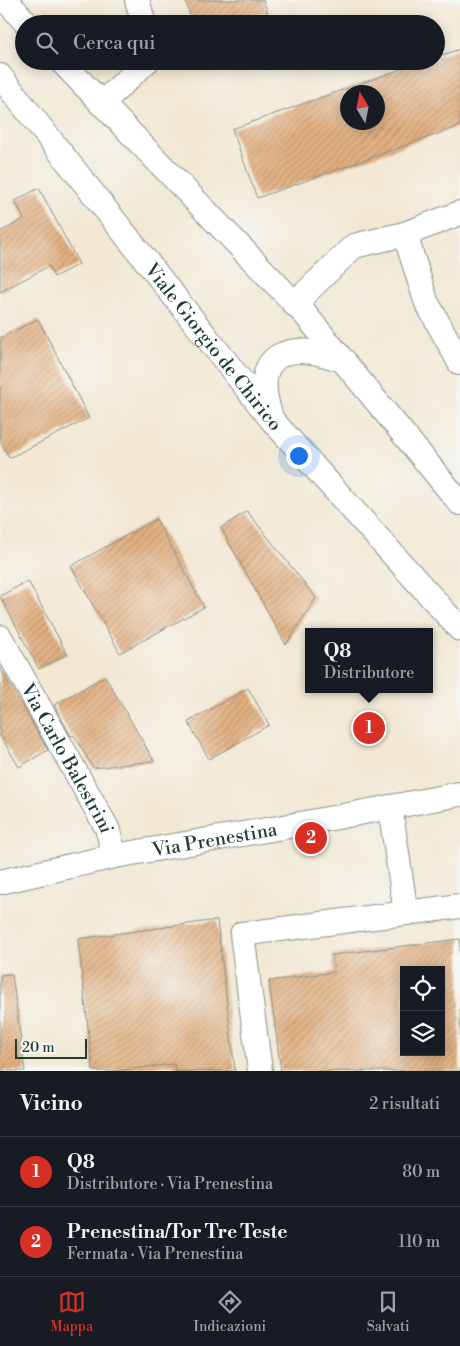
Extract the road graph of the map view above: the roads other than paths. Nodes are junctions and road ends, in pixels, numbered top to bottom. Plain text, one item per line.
1 (6, 0) edge
2 (137, 0) edge
3 (19, 15) edge
4 (141, 15) edge
5 (69, 70) edge
6 (137, 70) edge
7 (0, 76) edge
8 (101, 104) junction
9 (460, 213) edge
10 (404, 234) junction
11 (294, 304) junction
12 (346, 362) junction
13 (460, 362) edge
14 (272, 420) junction
15 (459, 501) edge
16 (460, 629) edge
17 (0, 637) edge
18 (460, 794) edge
19 (390, 807) junction
20 (115, 856) junction
21 (0, 882) edge
22 (460, 906) edge
23 (406, 913) junction
24 (260, 1071) edge

1 - 3 street
2 - 4 street
5 - 8 street
6 - 8 street
7 - 14 street, Viale Giorgio de Chirico
8 - 11 street
9 - 10 street
10 - 11 street
10 - 13 street
11 - 12 street
12 - 14 street
12 - 15 street
14 - 16 street, Viale Giorgio de Chirico
17 - 20 street, Via Carlo Balestrini
18 - 19 street, Via Prenestina
19 - 20 street, Via Prenestina
19 - 23 street
20 - 21 street, Via Prenestina
22 - 23 street
23 - 24 street

